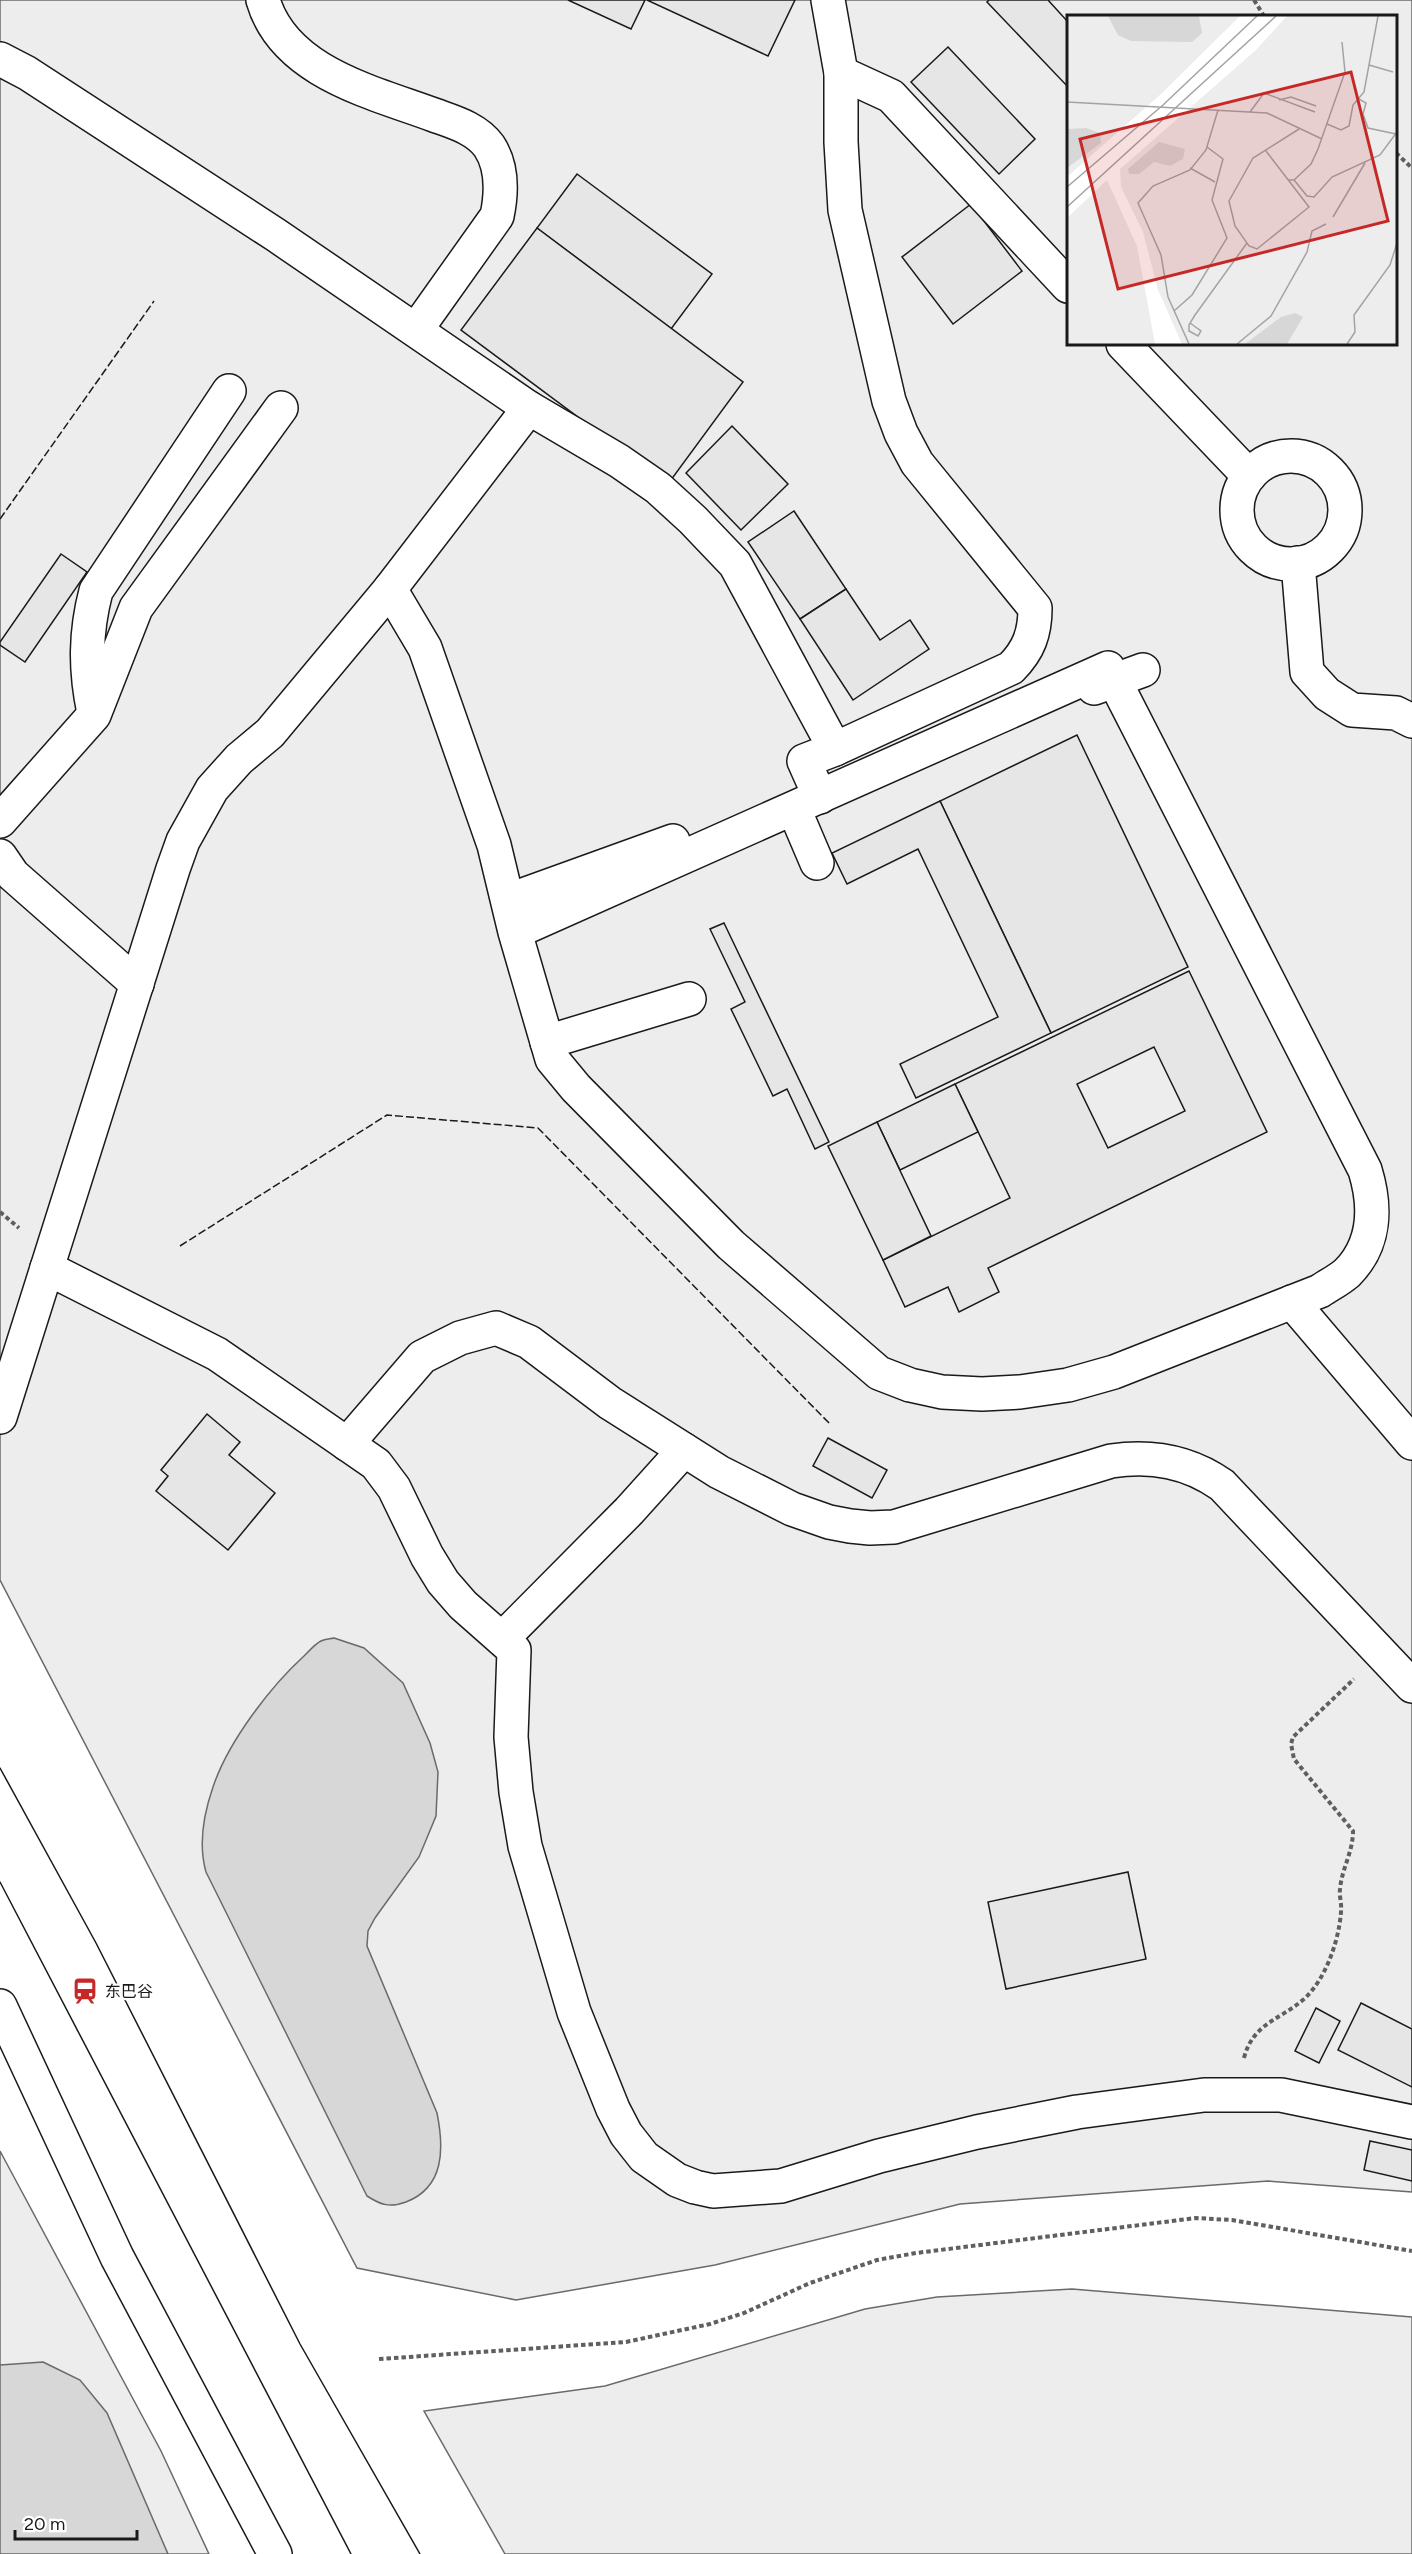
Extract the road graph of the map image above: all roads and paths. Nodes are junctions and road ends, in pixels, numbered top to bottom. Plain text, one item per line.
1 (263, 0) edge
2 (828, 0) edge
3 (1254, 0) edge
4 (1263, 15) edge
5 (0, 59) edge
6 (841, 73) junction
7 (1397, 155) edge
8 (1412, 168) edge
9 (1067, 285) edge
10 (416, 330) junction
11 (1124, 345) edge
12 (229, 391) dead end
13 (281, 408) dead end
14 (529, 408) junction
15 (1249, 476) junction
16 (1298, 563) junction
17 (390, 589) junction
18 (1143, 670) dead end
19 (94, 715) junction
20 (1412, 721) edge
21 (835, 749) junction
22 (807, 803) junction
23 (0, 821) edge
24 (0, 856) edge
25 (817, 863) dead end
26 (516, 898) dead end
27 (515, 932) junction
28 (136, 984) junction
29 (689, 999) dead end
30 (547, 1042) junction
31 (47, 1268) junction
32 (1292, 1302) junction
33 (0, 1418) edge
34 (1412, 1443) edge
35 (347, 1444) junction
36 (684, 1450) junction
37 (502, 1639) junction
38 (1382, 1655) junction
39 (1412, 1686) edge
40 (0, 2006) edge
41 (1242, 2095) junction
42 (1412, 2122) edge
43 (1412, 2252) edge
44 (380, 2360) dead end
45 (275, 2554) edge

1 - 10 main road
2 - 6 main road
3 - 4 path
5 - 10 main road
6 - 9 main road
6 - 21 main road
7 - 8 path
10 - 14 main road
11 - 15 main road
12 - 19 main road
13 - 19 main road
14 - 17 main road
14 - 21 main road
15 - 16 main road
15 - 16 main road
16 - 20 main road
17 - 27 main road
17 - 28 main road
18 - 26 main road
19 - 23 main road
21 - 22 main road
22 - 25 main road
22 - 27 main road
22 - 32 main road
24 - 28 main road
27 - 30 main road
28 - 31 main road
29 - 30 main road
30 - 32 main road
31 - 33 main road
31 - 35 main road
32 - 34 main road
35 - 36 main road
35 - 37 main road
36 - 37 main road
36 - 38 main road
37 - 41 main road
38 - 39 main road
38 - 41 path
40 - 45 main road
41 - 42 main road
43 - 44 path

